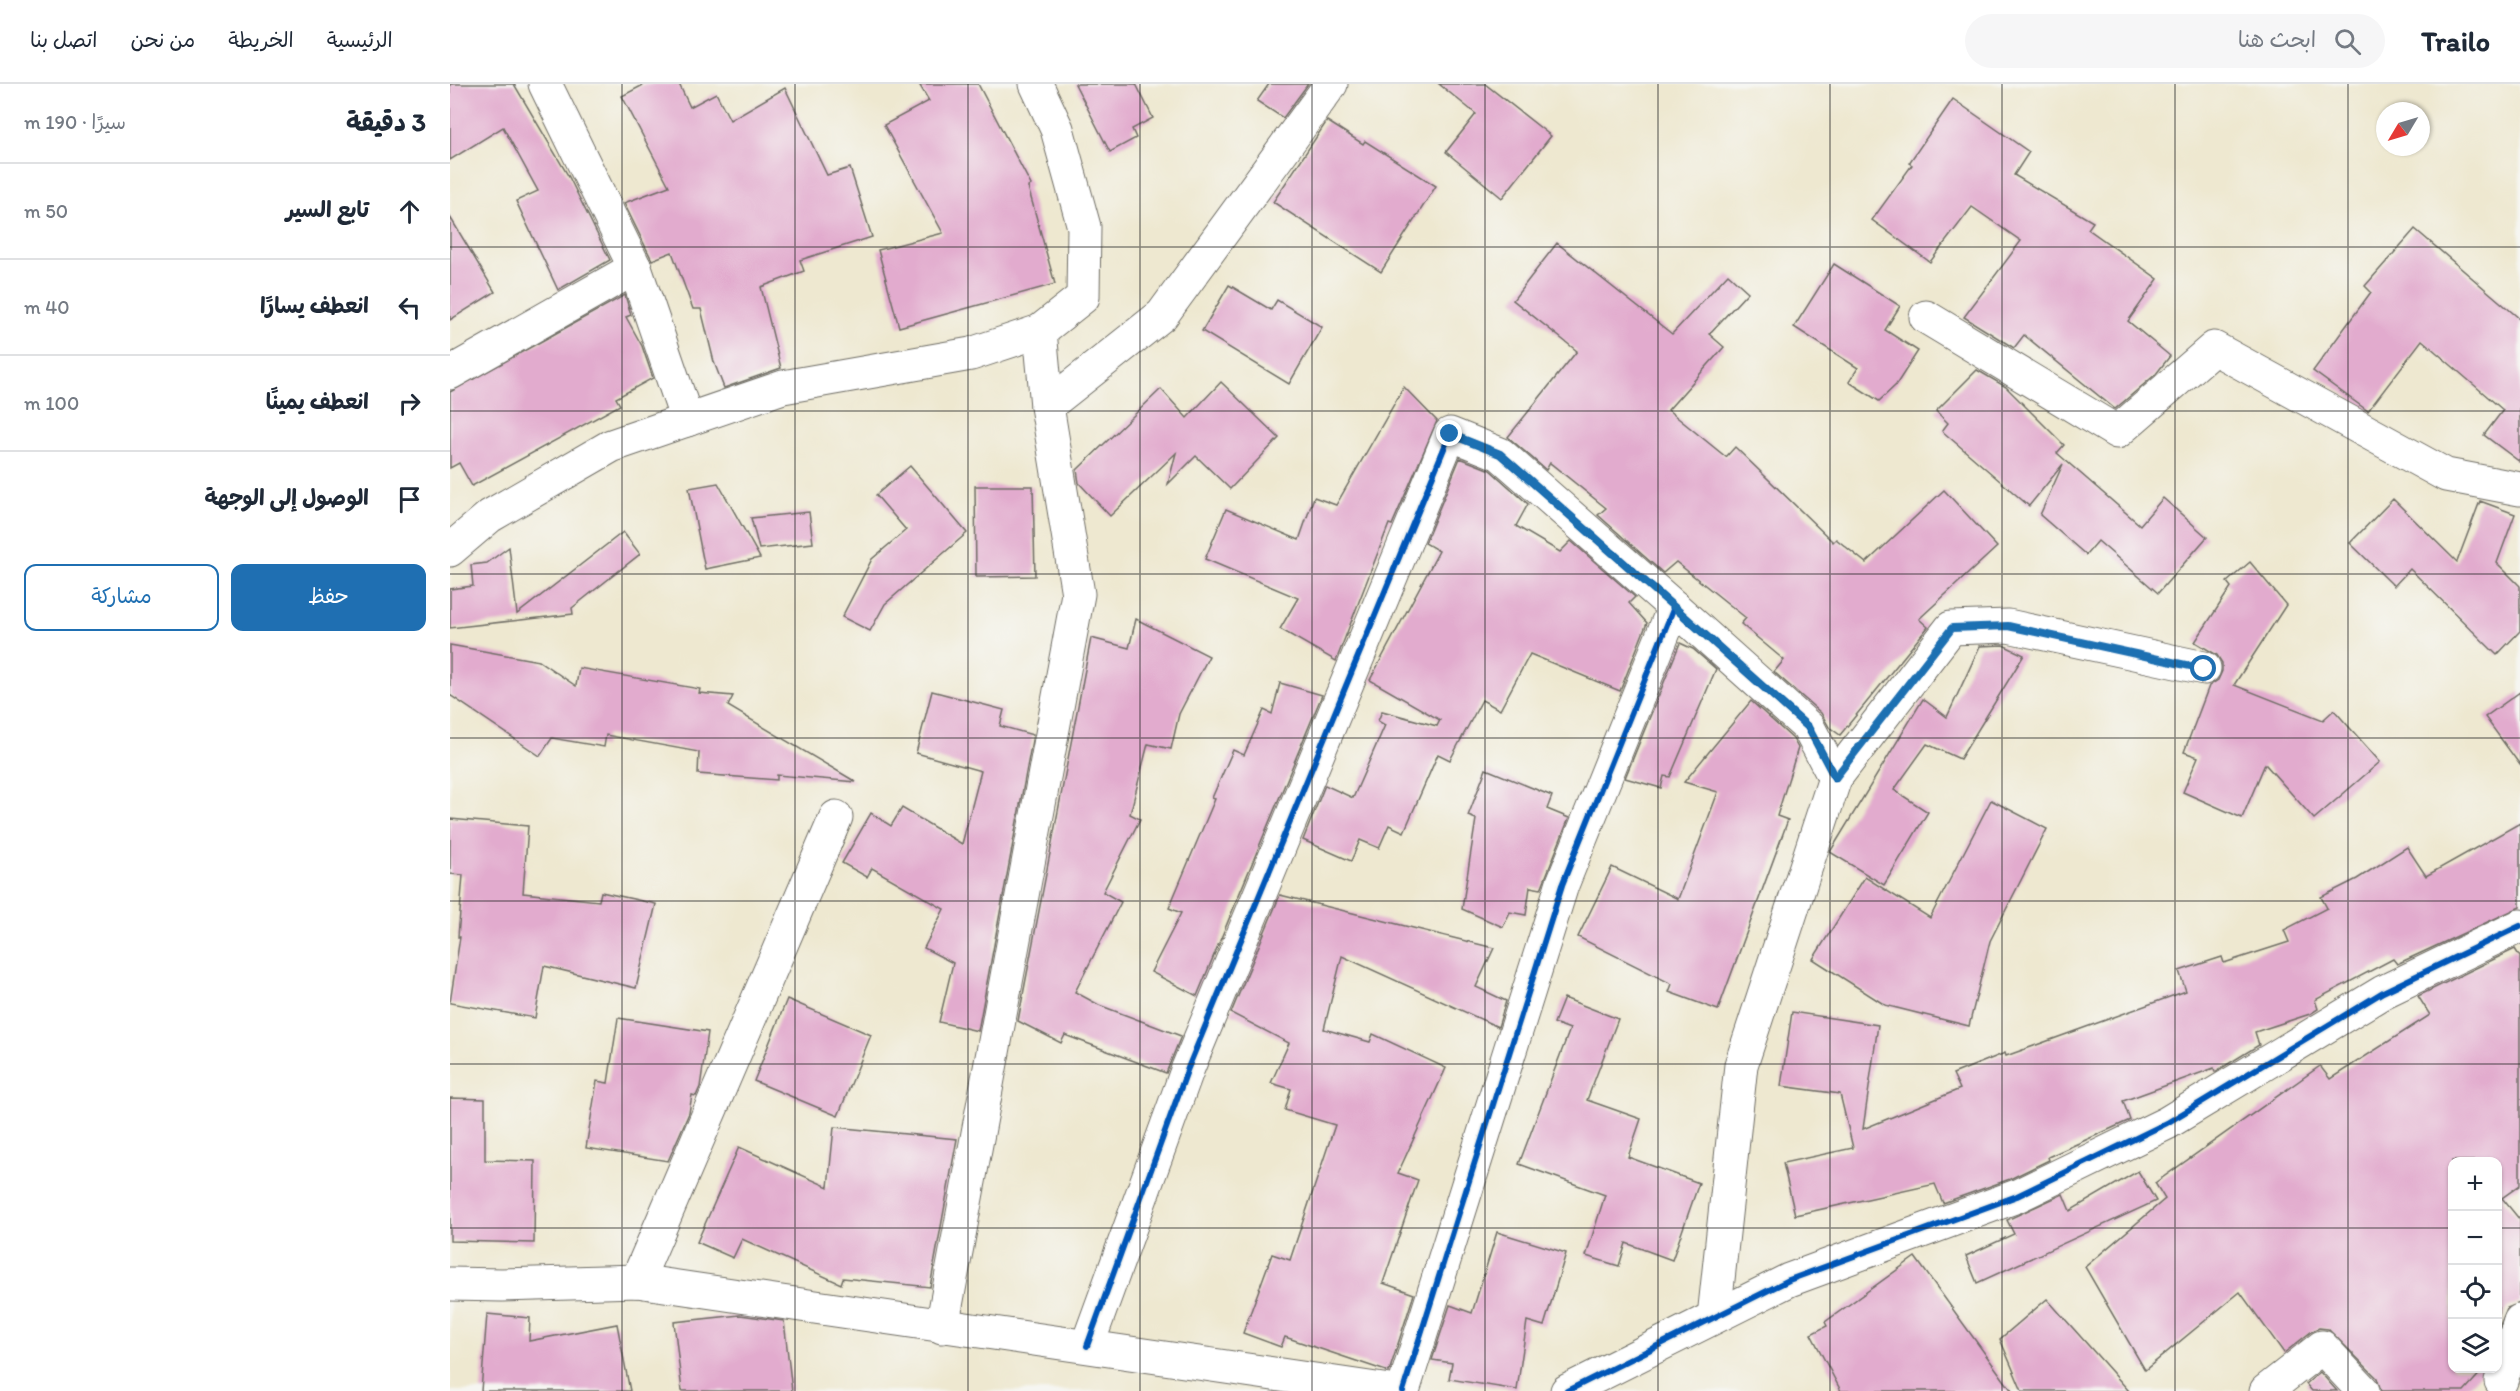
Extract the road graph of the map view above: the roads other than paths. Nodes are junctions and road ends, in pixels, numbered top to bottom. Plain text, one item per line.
1 (546, 84) edge
2 (1036, 84) edge
3 (1330, 84) edge
4 (635, 268) junction
5 (1926, 316) dead end
6 (1040, 331) junction
7 (450, 372) edge
8 (1047, 406) junction
9 (687, 420) junction
10 (2520, 489) edge
11 (450, 550) edge
12 (1674, 607) junction
13 (2204, 669) dead end
14 (1835, 778) junction
15 (836, 817) dead end
16 (2520, 926) edge
17 (637, 1281) junction
18 (450, 1284) edge
19 (1714, 1317) junction
20 (2520, 1321) edge
21 (942, 1327) junction
22 (1087, 1346) junction
23 (2501, 1388) edge
24 (1375, 1390) edge
25 (1403, 1391) edge
26 (1568, 1391) edge
27 (2266, 1391) edge
28 (2363, 1391) edge

1 - 4 street
2 - 6 street
3 - 8 street
4 - 7 street
4 - 9 street
5 - 10 street
6 - 8 street
6 - 9 street
8 - 21 street
9 - 11 street
12 - 14 street
12 - 22 street
12 - 25 street
13 - 14 street
14 - 19 street
15 - 17 street
16 - 19 street
17 - 18 street
17 - 21 street
19 - 26 street
20 - 23 street
21 - 22 street
22 - 24 street
27 - 28 street

